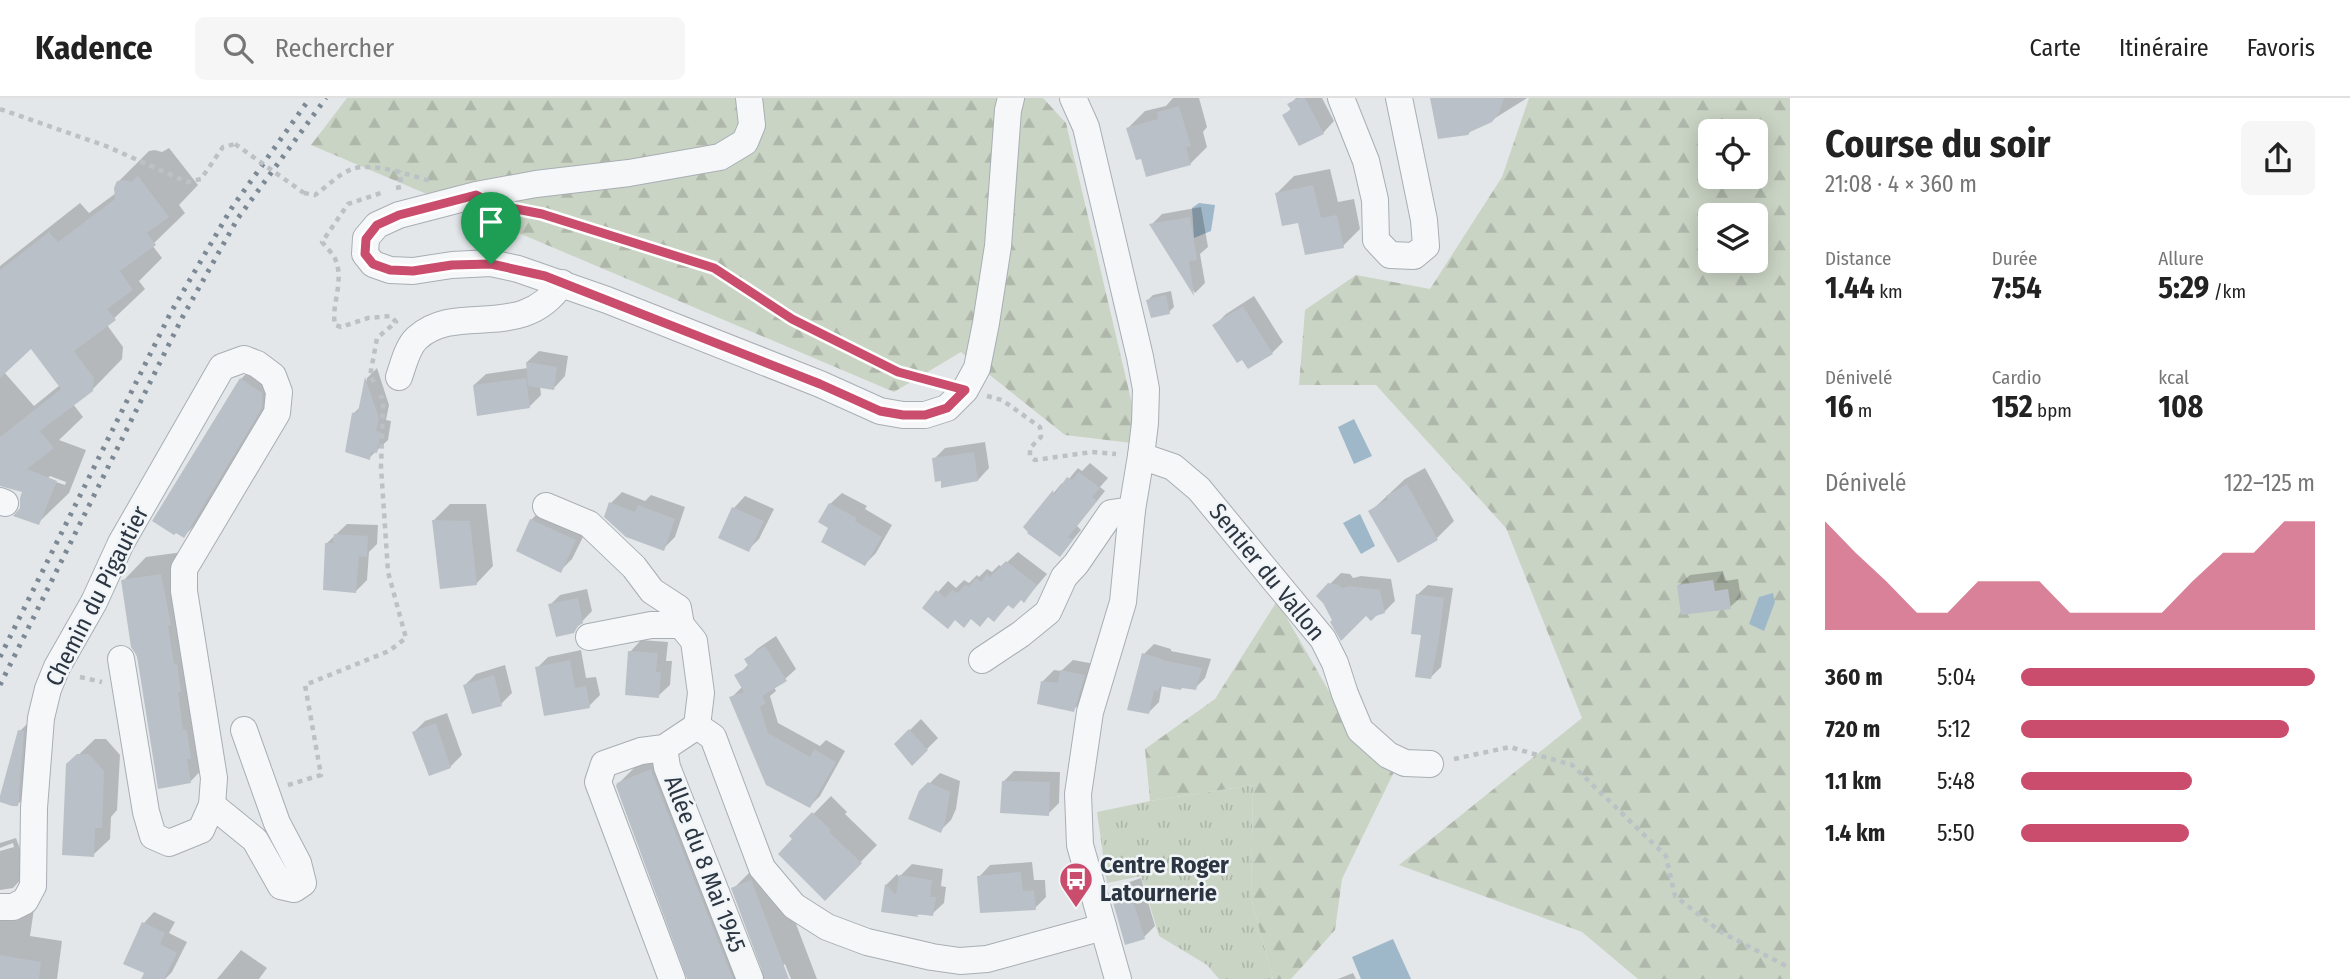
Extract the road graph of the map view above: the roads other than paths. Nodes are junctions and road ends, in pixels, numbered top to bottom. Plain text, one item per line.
1 (749, 98) edge
2 (1011, 98) edge
3 (1073, 98) edge
4 (1341, 98) edge
5 (1399, 98) edge
6 (562, 283) junction
7 (399, 377) dead end
8 (1142, 456) junction
9 (546, 506) dead end
10 (1132, 510) junction
11 (681, 625) junction
12 (589, 637) dead end
13 (121, 659) dead end
14 (982, 660) dead end
15 (697, 726) junction
16 (244, 730) dead end
17 (664, 748) junction
18 (1430, 764) road end
19 (212, 805) junction
20 (0, 907) edge
21 (1103, 927) junction
22 (673, 979) edge
23 (750, 979) edge
24 (1118, 979) edge

1 - 6 street
2 - 6 street
3 - 8 street
4 - 5 street
6 - 7 street
8 - 10 street
8 - 18 street, Sentier du Vallon
9 - 11 street
10 - 14 street
10 - 21 street
11 - 12 street
11 - 15 street
13 - 19 street
15 - 17 street, Allée du 8 Mai 1945
15 - 21 street
16 - 19 street
17 - 22 street, Allée du 8 Mai 1945
17 - 23 street, Allée du 8 Mai 1945
19 - 20 street, Chemin du Pigautier
21 - 24 street

